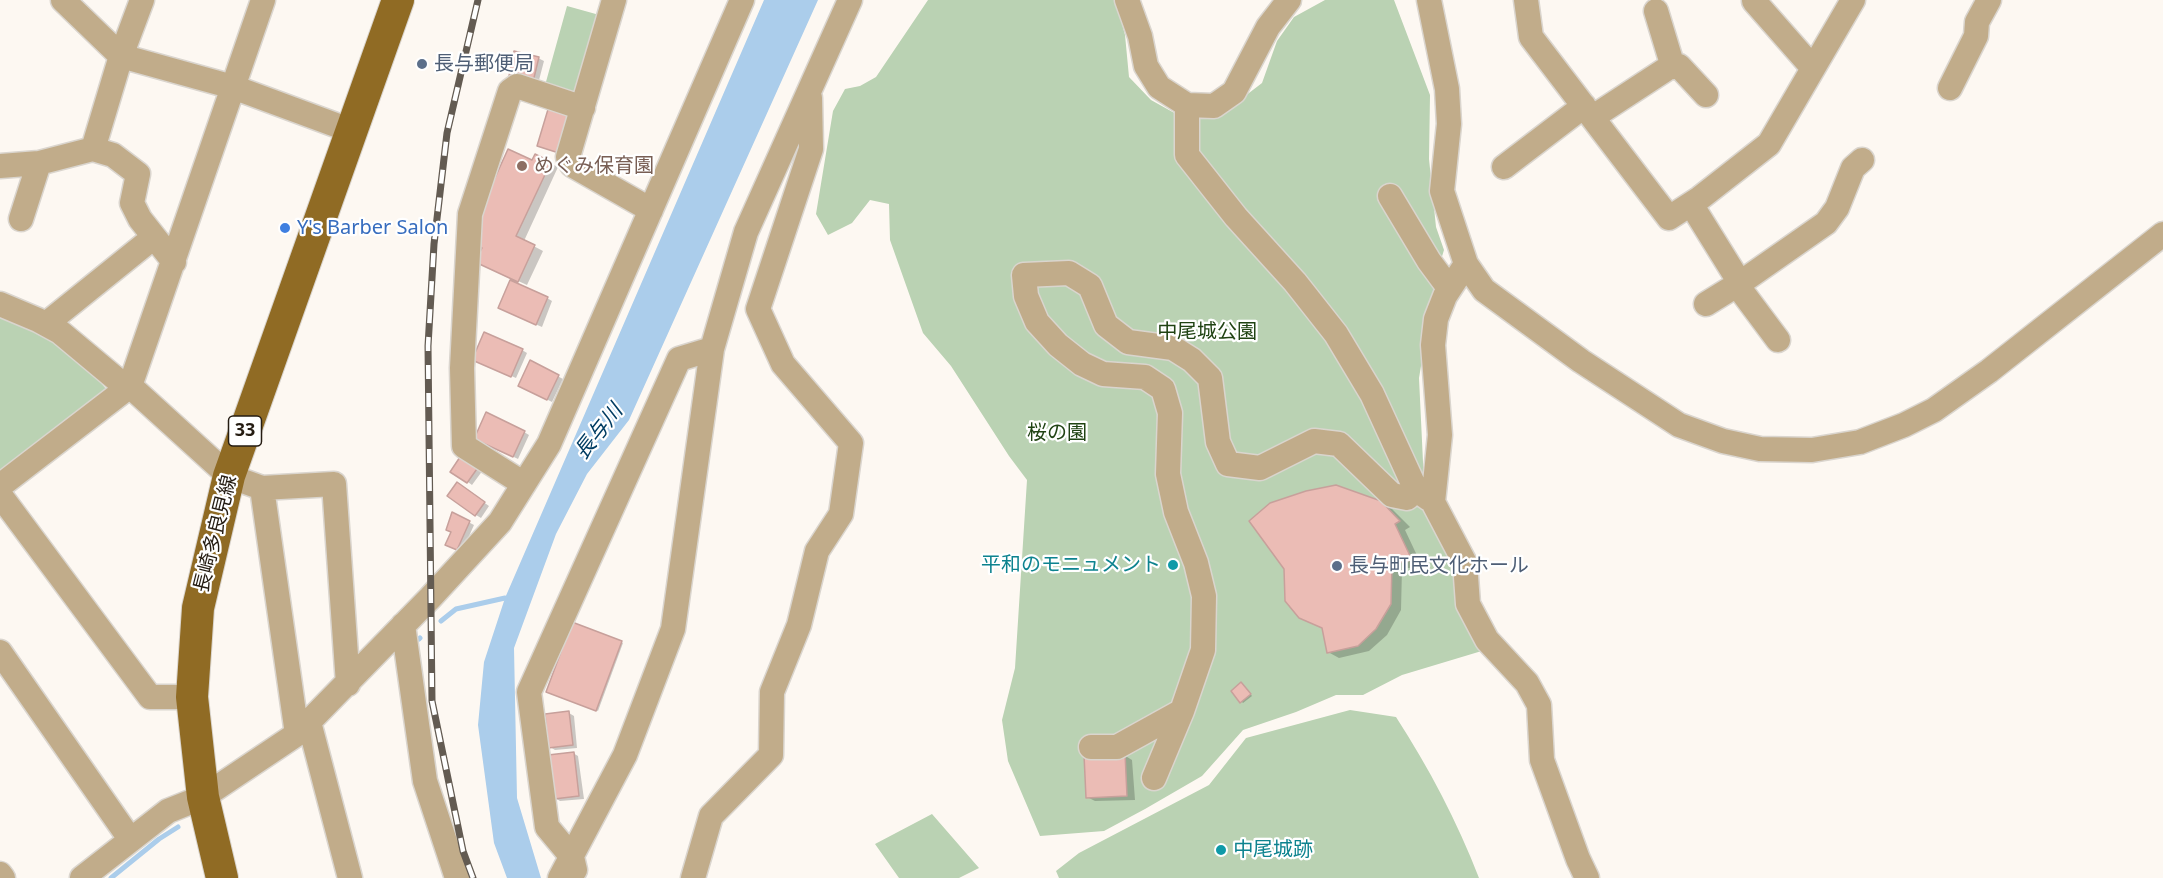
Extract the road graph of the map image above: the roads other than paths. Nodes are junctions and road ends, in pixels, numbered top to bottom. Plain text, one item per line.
1 (63, 0) edge
2 (142, 0) edge
3 (263, 0) edge
4 (398, 0) edge
5 (615, 0) edge
6 (742, 0) edge
7 (850, 0) edge
8 (1127, 0) edge
9 (1289, 0) edge
10 (1429, 0) edge
11 (1526, 0) edge
12 (1853, 0) edge
13 (1989, 0) edge
14 (1754, 1) edge
15 (1656, 11) dead end
16 (121, 56) junction
17 (1673, 67) junction
18 (1812, 67) junction
19 (233, 87) junction
20 (1950, 88) dead end
21 (810, 89) junction
22 (1706, 95) dead end
23 (1187, 105) junction
24 (583, 108) junction
25 (1588, 112) junction
26 (352, 131) junction
27 (93, 149) junction
28 (1862, 160) dead end
29 (39, 163) junction
30 (0, 166) edge
31 (1504, 167) dead end
32 (1390, 196) dead end
33 (1691, 204) junction
34 (651, 210) junction
35 (21, 219) dead end
36 (2163, 234) edge
37 (154, 237) junction
38 (174, 262) junction
39 (1466, 264) junction
40 (1739, 284) junction
41 (1449, 288) junction
42 (0, 304) edge
43 (1706, 304) dead end
44 (46, 324) junction
45 (1778, 340) dead end
46 (712, 349) junction
47 (129, 387) junction
48 (229, 476) junction
49 (524, 484) junction
50 (0, 486) edge
51 (262, 488) junction
52 (0, 495) edge
53 (1425, 496) junction
54 (402, 625) junction
55 (0, 652) edge
56 (348, 684) junction
57 (192, 697) junction
58 (1182, 711) junction
59 (303, 728) junction
60 (1091, 747) dead end
61 (1154, 778) dead end
62 (202, 797) junction
63 (130, 839) junction
64 (568, 872) edge
65 (0, 874) edge
66 (3, 878) edge
67 (82, 878) edge
68 (222, 878) edge
69 (350, 878) edge
70 (457, 878) edge
71 (693, 878) edge
72 (1587, 878) edge

1 - 16 street
2 - 16 street
3 - 19 street
4 - 26 main road, 長崎多良見線 / 33
5 - 24 street
6 - 34 street
7 - 21 street
8 - 23 street
9 - 23 street
10 - 39 street
11 - 25 street
12 - 18 street
13 - 20 street
14 - 18 street
15 - 17 street
16 - 19 street
16 - 27 street
17 - 22 street
17 - 25 street
18 - 33 street
19 - 26 street
19 - 38 street
21 - 46 street
21 - 71 street
23 - 53 street
24 - 34 street
24 - 49 street
25 - 31 street
25 - 33 street
26 - 48 main road, 長崎多良見線 / 33
27 - 29 street
27 - 37 street
28 - 40 street
29 - 30 street
29 - 35 street
32 - 41 street
33 - 40 street
34 - 49 street
36 - 39 street
37 - 38 street
37 - 44 street
38 - 47 street
39 - 41 street
40 - 43 street
40 - 45 street
41 - 53 street
42 - 44 street
44 - 47 street
46 - 64 street
46 - 64 street
47 - 48 street
47 - 50 street
48 - 51 street
48 - 57 main road, 長崎多良見線 / 33
49 - 54 street
51 - 56 street
51 - 59 street
52 - 57 street
53 - 58 street
53 - 72 street
54 - 56 street
54 - 70 street
55 - 63 street
56 - 59 street
57 - 62 main road, 長崎多良見線 / 33
58 - 60 street
58 - 61 street
59 - 62 street
59 - 69 street
62 - 63 street
62 - 68 main road, 長崎多良見線 / 33
63 - 67 street
65 - 66 street

